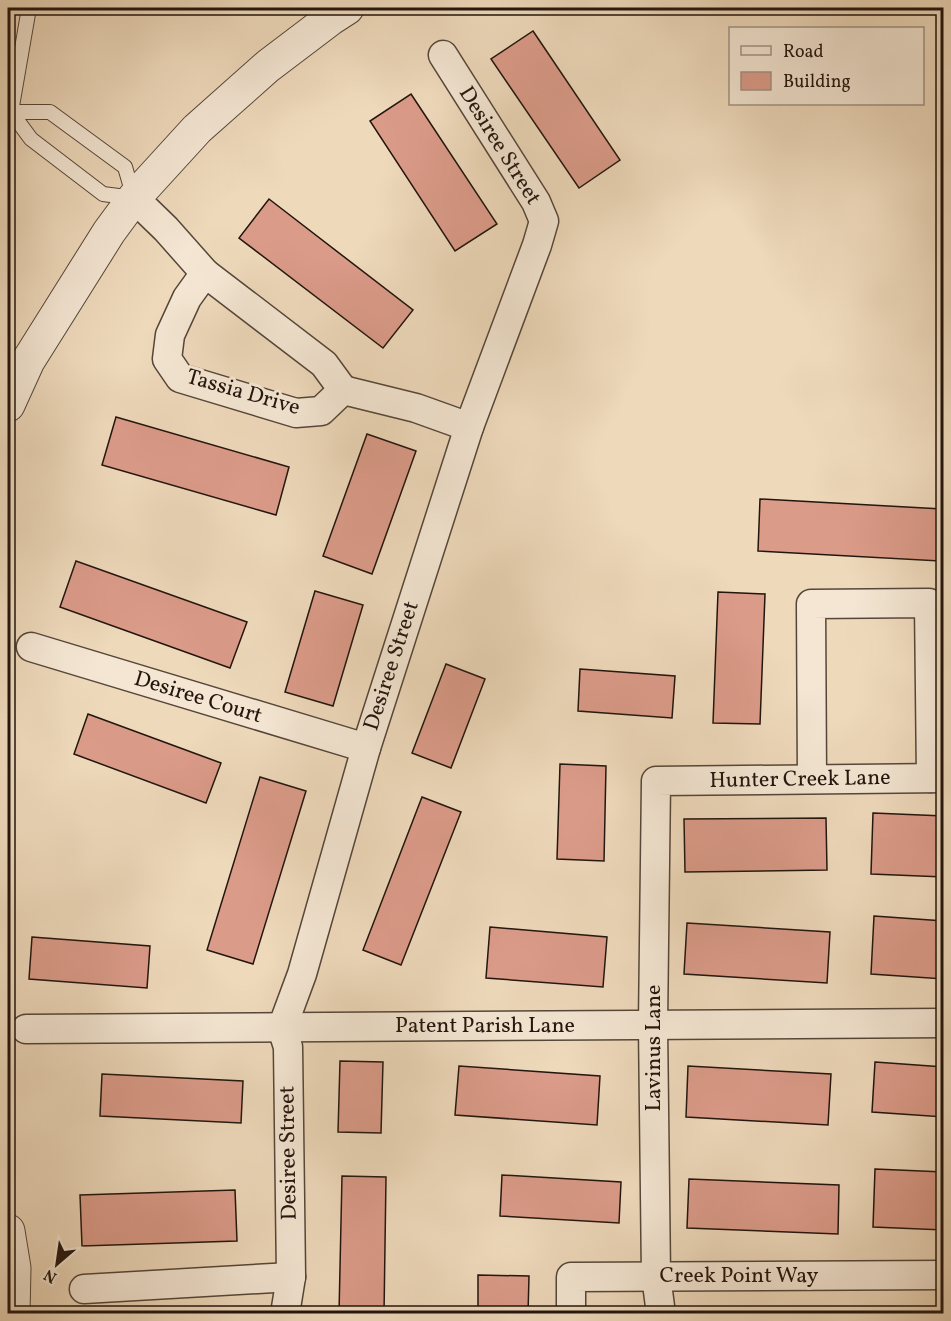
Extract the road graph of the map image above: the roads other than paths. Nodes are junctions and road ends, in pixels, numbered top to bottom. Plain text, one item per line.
1 (29, 8) edge
2 (347, 8) edge
3 (443, 55) dead end
4 (9, 113) edge
5 (134, 198) junction
6 (205, 273) junction
7 (343, 390) junction
8 (8, 405) edge
9 (469, 427) junction
10 (31, 647) dead end
11 (366, 748) junction
12 (937, 778) edge
13 (812, 779) junction
14 (656, 782) joint
15 (944, 1023) edge
16 (653, 1025) junction
17 (282, 1028) junction
18 (26, 1029) dead end
19 (8, 1231) edge
20 (944, 1275) edge
21 (656, 1276) junction
22 (291, 1277) junction
23 (84, 1289) dead end
24 (13, 1314) edge
25 (285, 1314) edge
26 (571, 1314) edge
27 (661, 1314) edge

1 - 4 lane
2 - 5 street
3 - 9 street, Desiree Street
4 - 5 lane
4 - 5 lane
5 - 6 street
5 - 8 street
6 - 7 street
6 - 7 street, Tassia Drive
7 - 9 street
9 - 11 street, Desiree Street
10 - 11 street, Desiree Court
11 - 17 street, Desiree Street
12 - 13 street, Hunter Creek Lane
12 - 13 street
13 - 14 street, Hunter Creek Lane
14 - 16 street, Lavinus Lane
15 - 16 street, Patent Parish Lane
16 - 17 street, Patent Parish Lane
16 - 21 street, Lavinus Lane
17 - 18 street, Patent Parish Lane
17 - 22 street, Desiree Street
19 - 24 street
20 - 21 street, Creek Point Way
21 - 26 street, Creek Point Way
21 - 27 street, Lavinus Lane
22 - 23 street
22 - 25 street, Desiree Street

